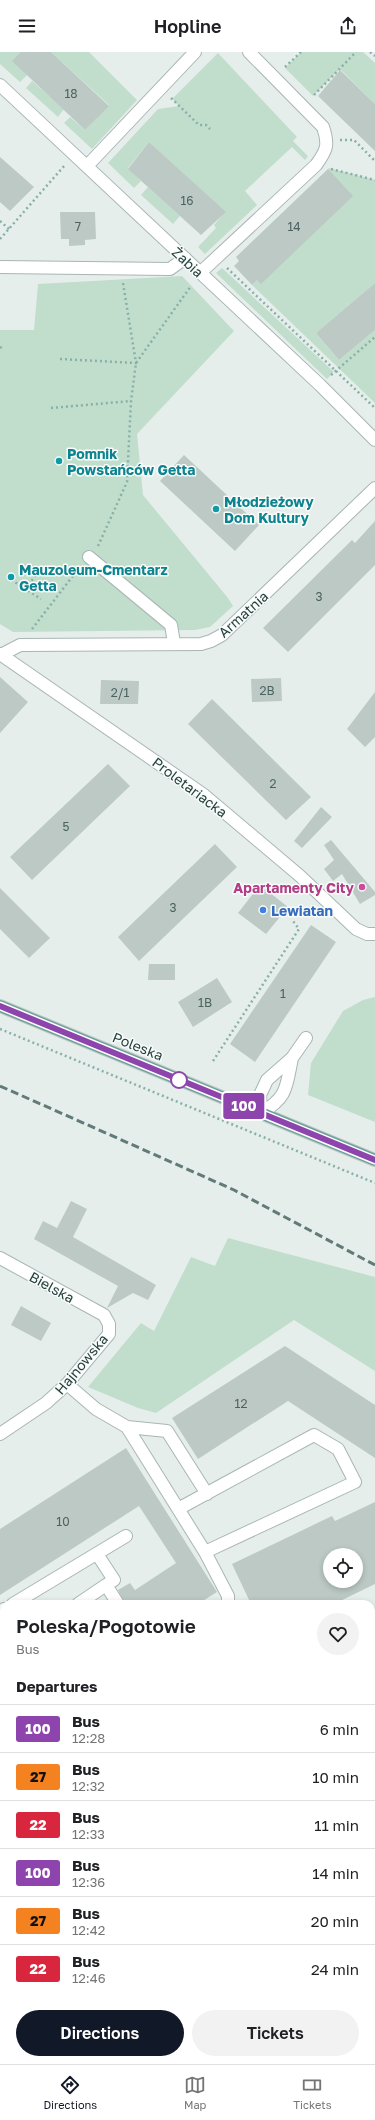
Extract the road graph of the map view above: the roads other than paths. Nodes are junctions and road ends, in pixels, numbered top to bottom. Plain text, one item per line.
1 (195, 52) edge
2 (249, 52) edge
3 (0, 84) edge
4 (87, 166) junction
5 (185, 258) junction
6 (0, 267) edge
7 (200, 273) junction
8 (375, 440) edge
9 (375, 488) edge
10 (89, 557) road end
11 (174, 643) junction
12 (0, 654) edge
13 (371, 934) edge
14 (0, 1006) edge
15 (306, 1038) dead end
16 (292, 1058) junction
17 (262, 1113) junction
18 (375, 1160) edge
19 (0, 1258) edge
20 (104, 1315) joint
21 (67, 1384) junction
22 (127, 1427) junction
23 (0, 1434) edge
24 (207, 1494) junction
25 (178, 1509) junction
26 (126, 1536) dead end
27 (205, 1552) junction
28 (97, 1554) junction
29 (106, 1585) junction
30 (20, 1600) edge
31 (84, 1600) edge
32 (115, 1600) edge
33 (228, 1600) edge

1 - 4 street
2 - 7 street
3 - 4 street, Żabia
4 - 5 street, Żabia
5 - 6 street
5 - 7 street, Żabia
7 - 8 street, Żabia
9 - 11 street, Armatnia
10 - 11 street
11 - 12 street, Armatnia
12 - 13 street, Proletariacka
14 - 17 main road, Poleska
15 - 16 street
16 - 17 street
16 - 17 street
17 - 18 main road, Poleska
19 - 20 street, Bielska
20 - 21 street, Hajnowska
21 - 22 street
21 - 23 street, Hajnowska
22 - 24 street
22 - 25 street
24 - 25 street
24 - 27 street
25 - 27 street
26 - 28 street
27 - 33 street
28 - 29 street
28 - 30 street
29 - 31 street
29 - 32 street

